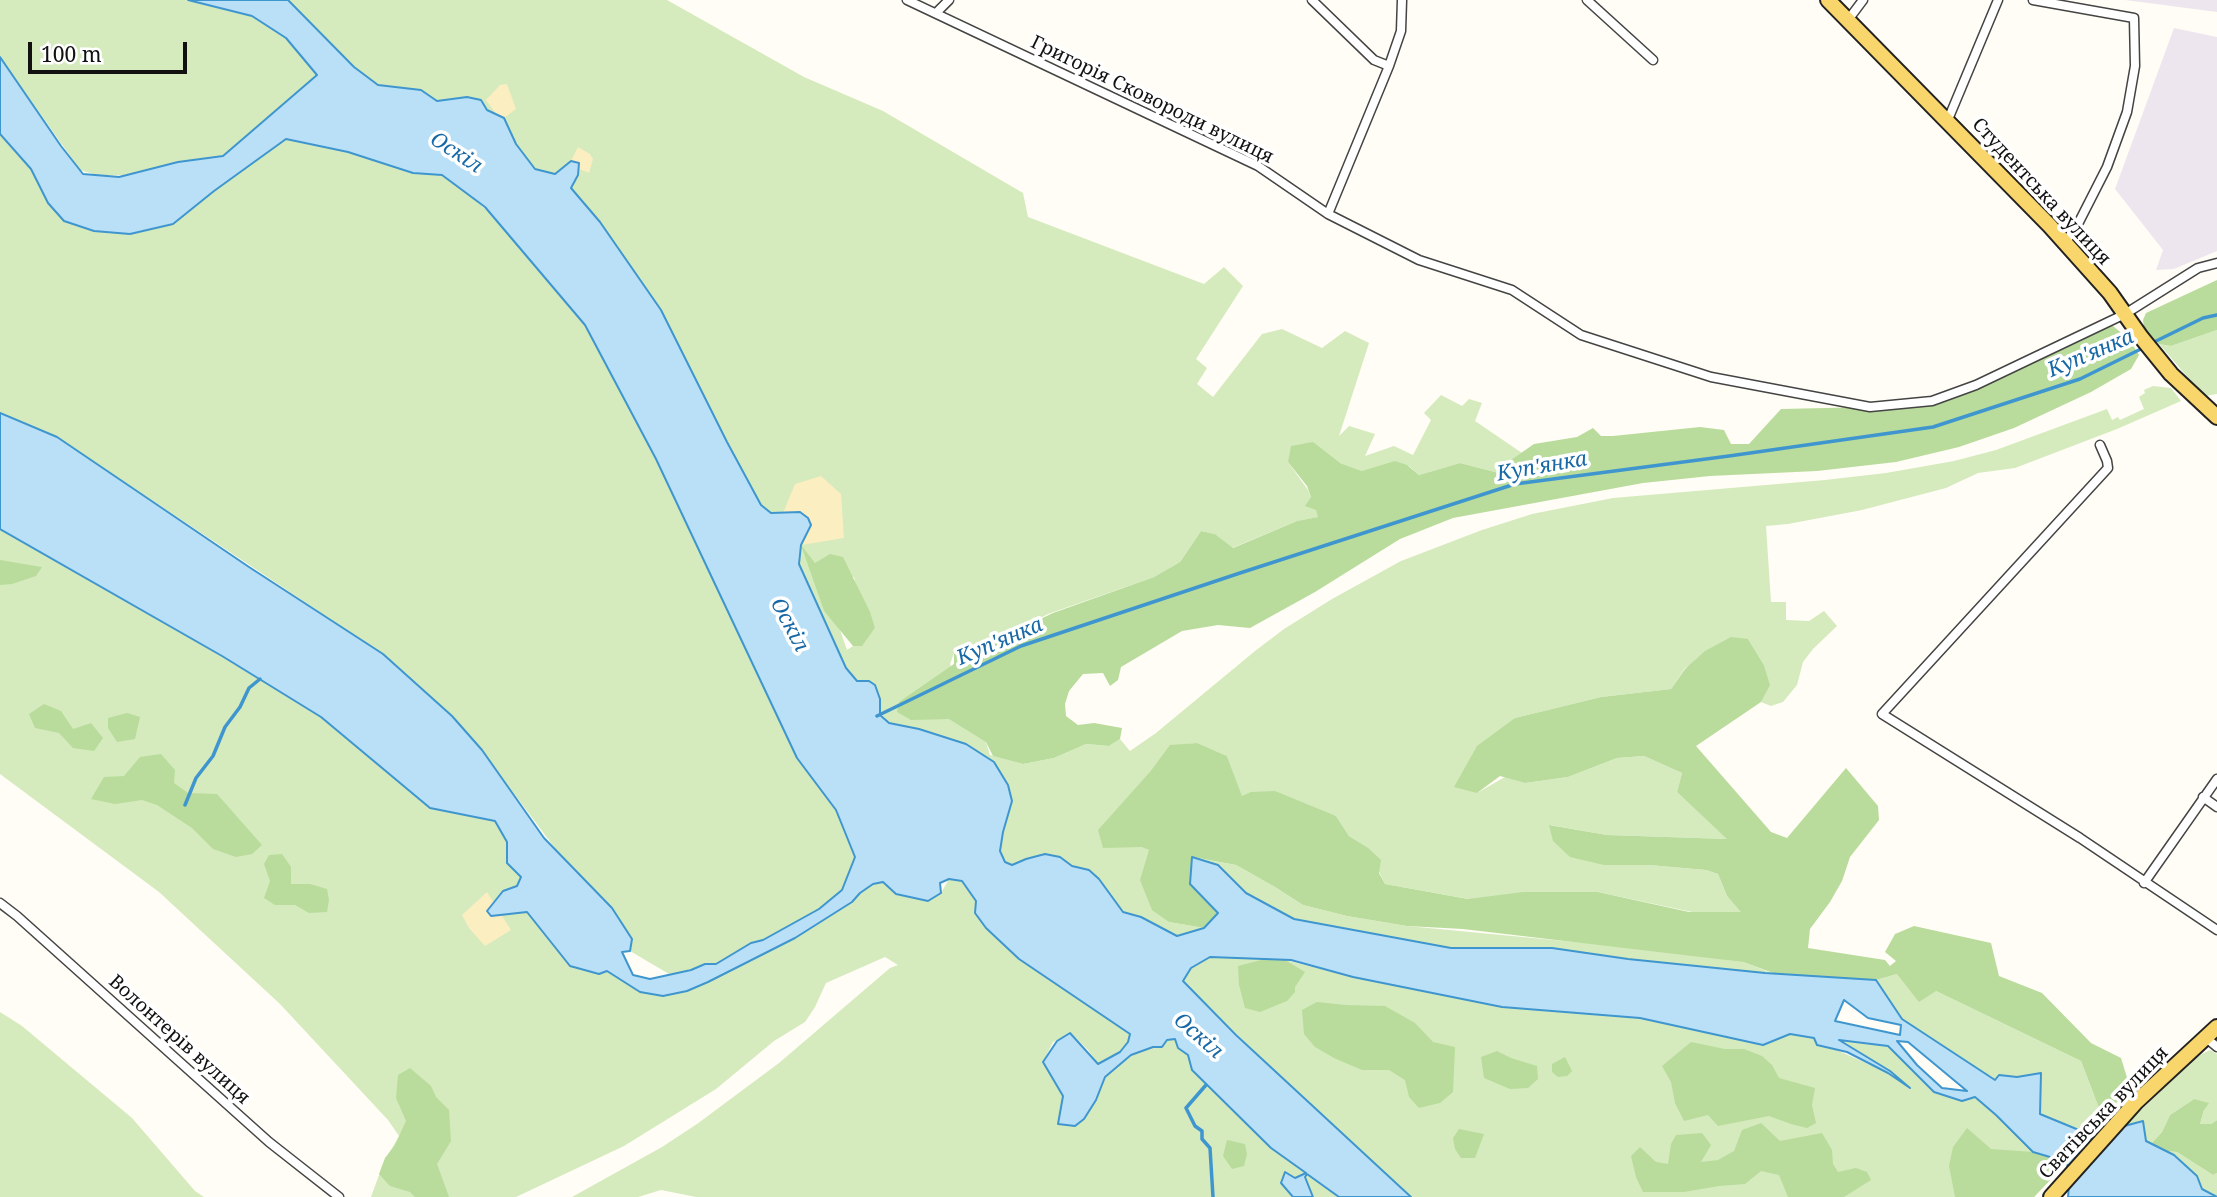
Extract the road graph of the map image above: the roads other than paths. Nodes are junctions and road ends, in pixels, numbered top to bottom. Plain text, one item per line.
1 (907, 0) edge
2 (949, 0) edge
3 (1312, 0) edge
4 (1402, 0) edge
5 (1587, 0) edge
6 (1828, 0) edge
7 (1863, 0) edge
8 (1998, 0) edge
9 (2033, 0) edge
10 (937, 12) junction
11 (1848, 20) junction
12 (1653, 60) dead end
13 (1389, 66) junction
14 (1947, 121) junction
15 (1328, 214) junction
16 (2066, 243) junction
17 (2217, 263) edge
18 (2125, 314) junction
19 (2217, 417) edge
20 (2100, 446) dead end
21 (2217, 779) edge
22 (2203, 797) junction
23 (2217, 807) edge
24 (2144, 883) junction
25 (0, 903) edge
26 (2217, 930) edge
27 (2217, 1027) edge
28 (2211, 1042) edge
29 (2052, 1195) edge
30 (339, 1197) edge

1 - 10 street, Григорія Сковороди вулиця
2 - 10 street
3 - 13 street
4 - 13 street
5 - 12 street
6 - 11 main road, Студентська вулиця
7 - 11 street
8 - 14 street
9 - 16 street
10 - 15 street, Григорія Сковороди вулиця
11 - 14 main road, Студентська вулиця
13 - 15 street
14 - 16 main road, Студентська вулиця
15 - 18 street, Григорія Сковороди вулиця
16 - 18 main road, Студентська вулиця
17 - 18 street, Григорія Сковороди вулиця
18 - 19 main road, Студентська вулиця
20 - 24 street
21 - 22 street
22 - 23 street
22 - 24 street
24 - 26 street
25 - 30 street, Волонтерів вулиця
27 - 28 main road, Сватівська вулиця
28 - 29 main road, Сватівська вулиця

